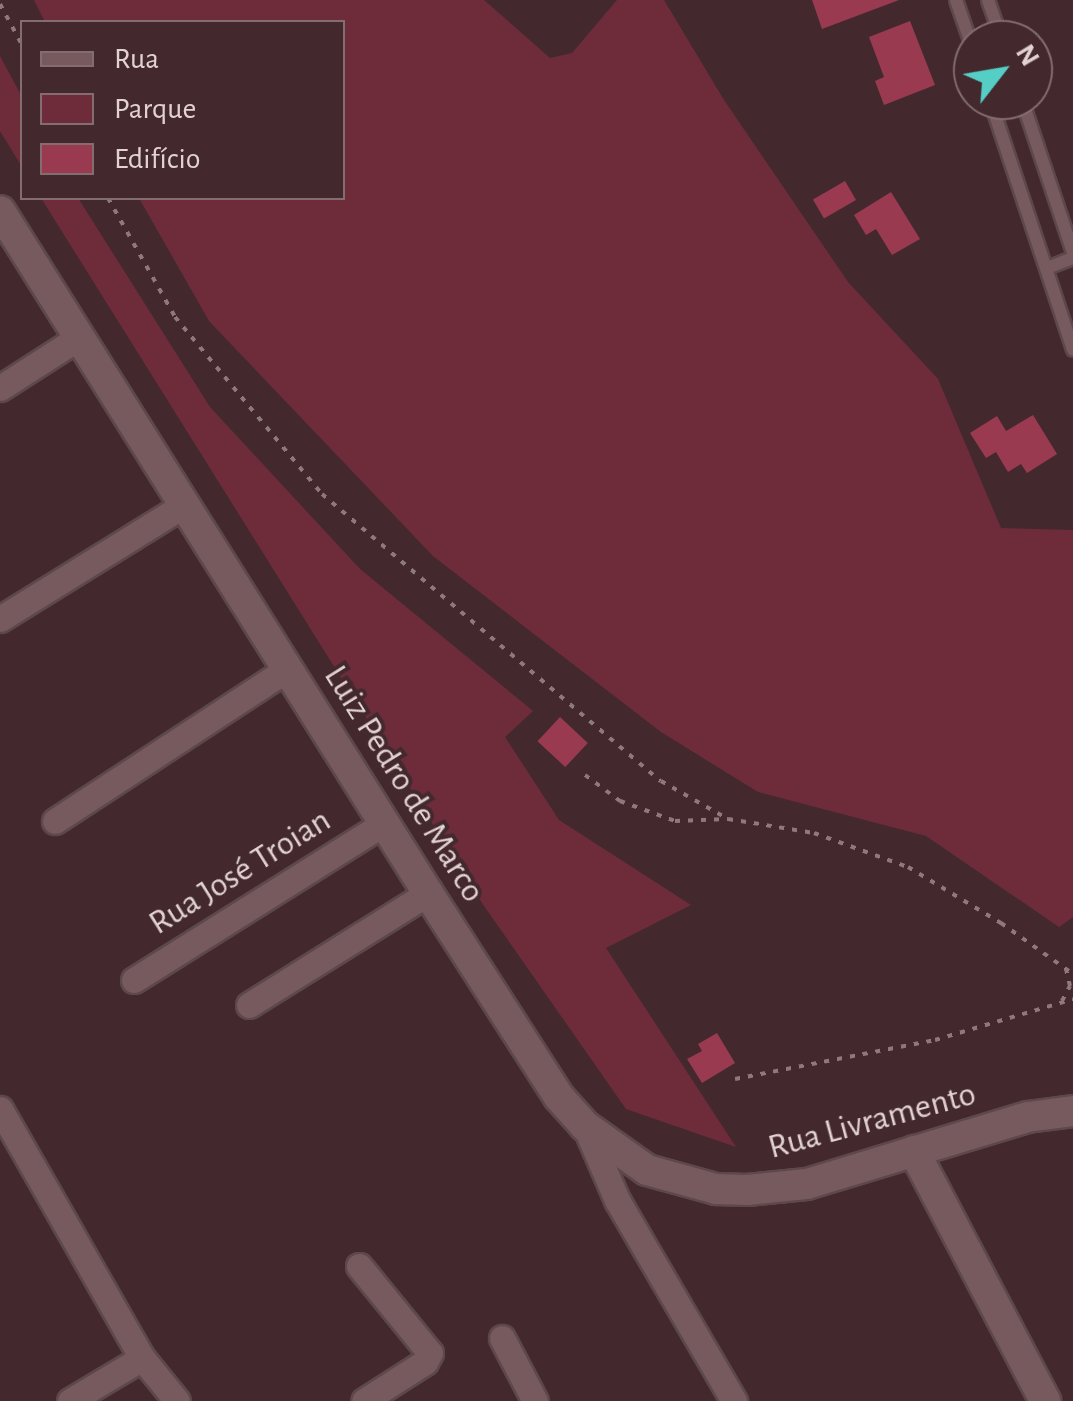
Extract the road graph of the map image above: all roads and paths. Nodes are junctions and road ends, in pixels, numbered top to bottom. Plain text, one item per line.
1 (0, 4) edge
2 (20, 40) edge
3 (997, 120) edge
4 (1029, 120) edge
5 (109, 200) edge
6 (0, 212) edge
7 (1073, 255) edge
8 (1046, 268) junction
9 (78, 338) junction
10 (1073, 350) edge
11 (0, 388) edge
12 (184, 505) junction
13 (0, 619) edge
14 (286, 669) junction
15 (585, 775) dead end
16 (728, 818) junction
17 (55, 821) dead end
18 (384, 823) junction
19 (428, 893) junction
20 (1066, 969) junction
21 (1073, 974) edge
22 (134, 980) dead end
23 (1073, 1000) edge
24 (1062, 1001) junction
25 (249, 1005) dead end
26 (735, 1079) dead end
27 (0, 1109) edge
28 (1073, 1112) edge
29 (585, 1126) junction
30 (914, 1151) junction
31 (359, 1266) dead end
32 (502, 1338) dead end
33 (142, 1358) junction
34 (70, 1401) edge
35 (177, 1401) edge
36 (364, 1401) edge
37 (536, 1401) edge
38 (734, 1401) edge
39 (1045, 1401) edge

1 - 2 path
3 - 8 lane
4 - 7 lane
5 - 16 path
6 - 9 main road, Luiz Pedro de Marco
7 - 8 lane
8 - 10 lane
9 - 11 street
9 - 12 main road, Luiz Pedro de Marco
12 - 13 street
12 - 14 main road, Luiz Pedro de Marco
14 - 17 street
14 - 18 main road, Luiz Pedro de Marco
15 - 16 path
16 - 20 path
18 - 19 main road, Luiz Pedro de Marco
18 - 22 street, Rua José Troian
19 - 25 street
19 - 29 main road, Luiz Pedro de Marco
20 - 21 path
20 - 24 path
23 - 24 path
24 - 26 path
27 - 33 street
28 - 30 main road, Rua Livramento
29 - 30 main road, Rua Livramento
29 - 38 street, Luiz Pedro de Marco
30 - 39 main road
31 - 36 street
32 - 37 street
33 - 34 street
33 - 35 street

